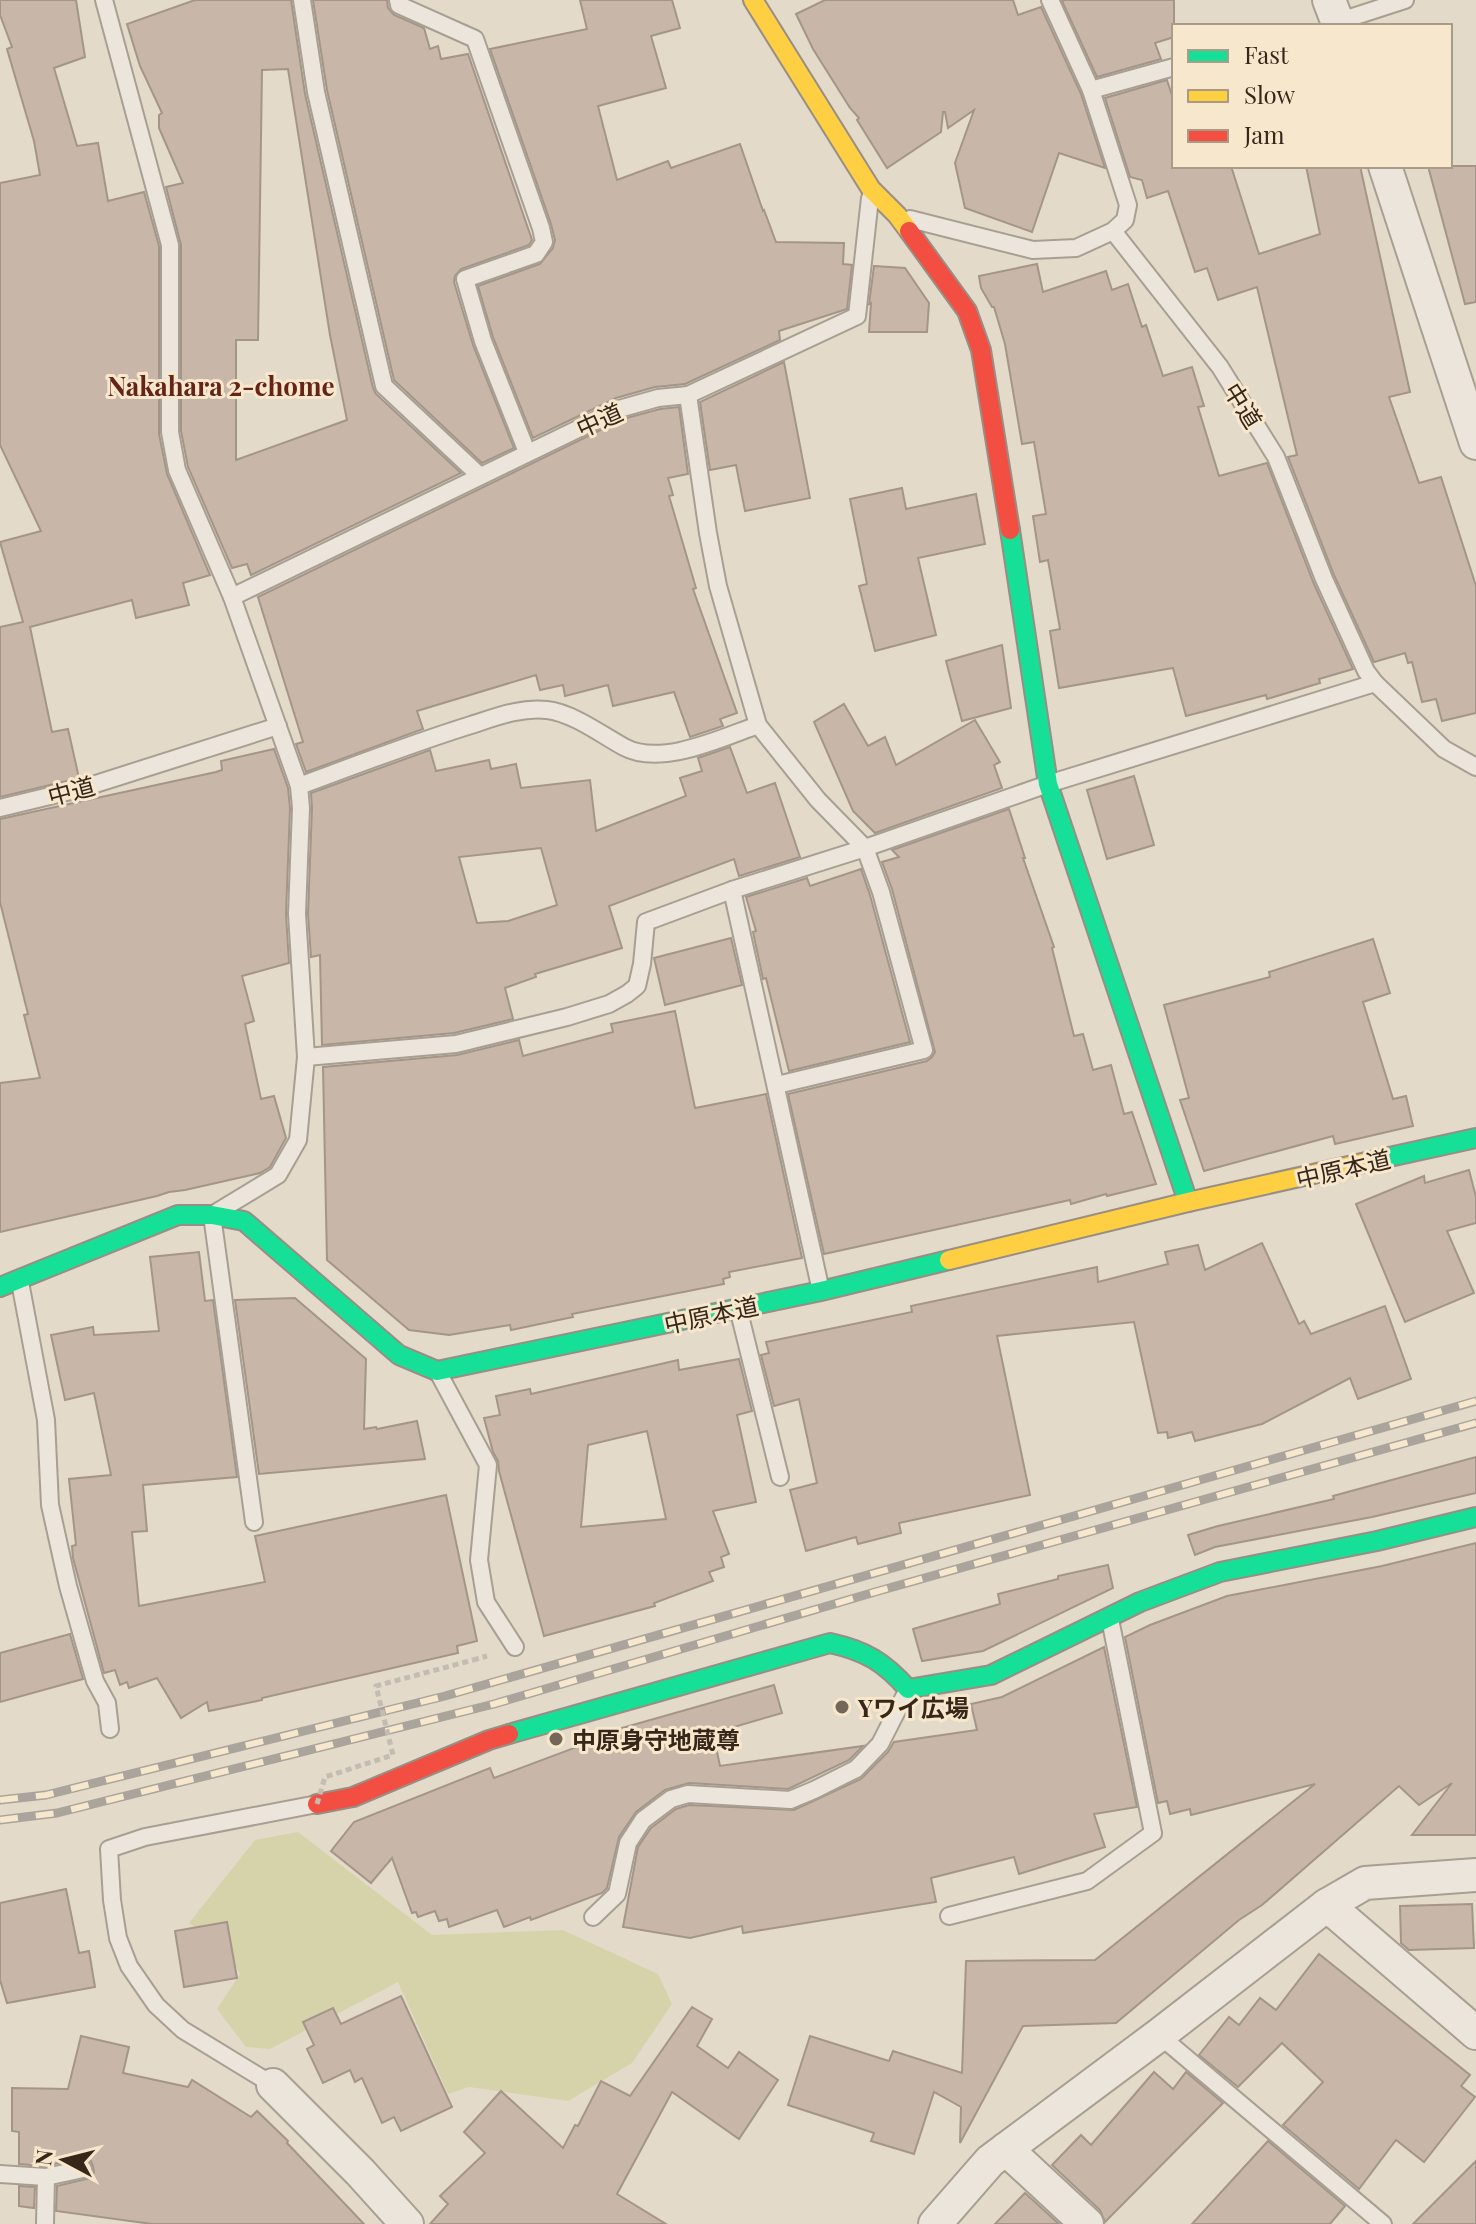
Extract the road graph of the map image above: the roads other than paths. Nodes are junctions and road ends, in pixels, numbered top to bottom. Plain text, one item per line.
1 (104, 0) edge
2 (302, 0) edge
3 (398, 0) edge
4 (753, 0) edge
5 (1050, 0) edge
6 (1405, 0) edge
7 (1333, 19) edge
8 (1172, 68) edge
9 (1091, 90) junction
10 (1386, 168) edge
11 (871, 189) junction
12 (897, 215) junction
13 (1113, 231) junction
14 (688, 395) junction
15 (1476, 443) edge
16 (527, 452) junction
17 (480, 476) junction
18 (232, 597) junction
19 (1375, 683) junction
20 (758, 725) junction
21 (278, 726) junction
22 (1476, 767) edge
23 (1048, 784) junction
24 (299, 786) junction
25 (0, 808) edge
26 (865, 848) junction
27 (732, 890) junction
28 (306, 1057) junction
29 (777, 1085) junction
30 (1476, 1138) edge
31 (1188, 1202) junction
32 (212, 1215) junction
33 (20, 1280) junction
34 (0, 1287) edge
35 (821, 1291) junction
36 (738, 1308) junction
37 (437, 1371) junction
38 (780, 1477) dead end
39 (1476, 1517) edge
40 (254, 1522) dead end
41 (1109, 1617) junction
42 (515, 1647) dead end
43 (908, 1689) junction
44 (110, 1729) dead end
45 (317, 1804) joint
46 (1476, 1875) edge
47 (1327, 1905) junction
48 (949, 1916) dead end
49 (593, 1917) dead end
50 (1476, 2033) edge
51 (1159, 2035) junction
52 (273, 2085) joint
53 (1006, 2149) junction
54 (83, 2169) dead end
55 (0, 2174) edge
56 (46, 2177) junction
57 (45, 2224) edge
58 (407, 2224) edge
59 (935, 2224) edge
60 (1087, 2224) edge
61 (1383, 2224) edge

1 - 18 lane
2 - 17 lane
3 - 16 lane
4 - 11 street
5 - 9 lane
6 - 7 lane
8 - 9 lane
9 - 13 lane
10 - 15 street
11 - 12 street
11 - 14 lane, 中道
12 - 13 lane
12 - 23 street
13 - 19 lane, 中道
14 - 16 lane, 中道
14 - 20 lane
16 - 17 lane, 中道
17 - 18 lane, 中道
18 - 21 lane
19 - 22 lane, 中道
19 - 23 lane
20 - 24 lane
20 - 26 lane
21 - 24 lane
21 - 25 lane, 中道
23 - 26 lane
23 - 31 street
24 - 28 lane
26 - 27 lane
26 - 29 lane
27 - 28 lane
27 - 29 lane
28 - 32 lane
29 - 35 lane
30 - 31 street, 中原本道
31 - 35 street, 中原本道
32 - 33 street
32 - 37 street
32 - 40 lane
33 - 34 street
33 - 44 lane
35 - 36 street, 中原本道
36 - 37 street, 中原本道
36 - 38 lane
37 - 42 lane
39 - 41 street
41 - 43 street
41 - 48 lane
43 - 45 street
43 - 49 lane
45 - 52 lane
46 - 47 street
47 - 50 street
47 - 51 street
51 - 53 street
51 - 61 lane
52 - 58 street
53 - 59 street
53 - 60 street
54 - 56 lane
55 - 56 lane
56 - 57 lane

